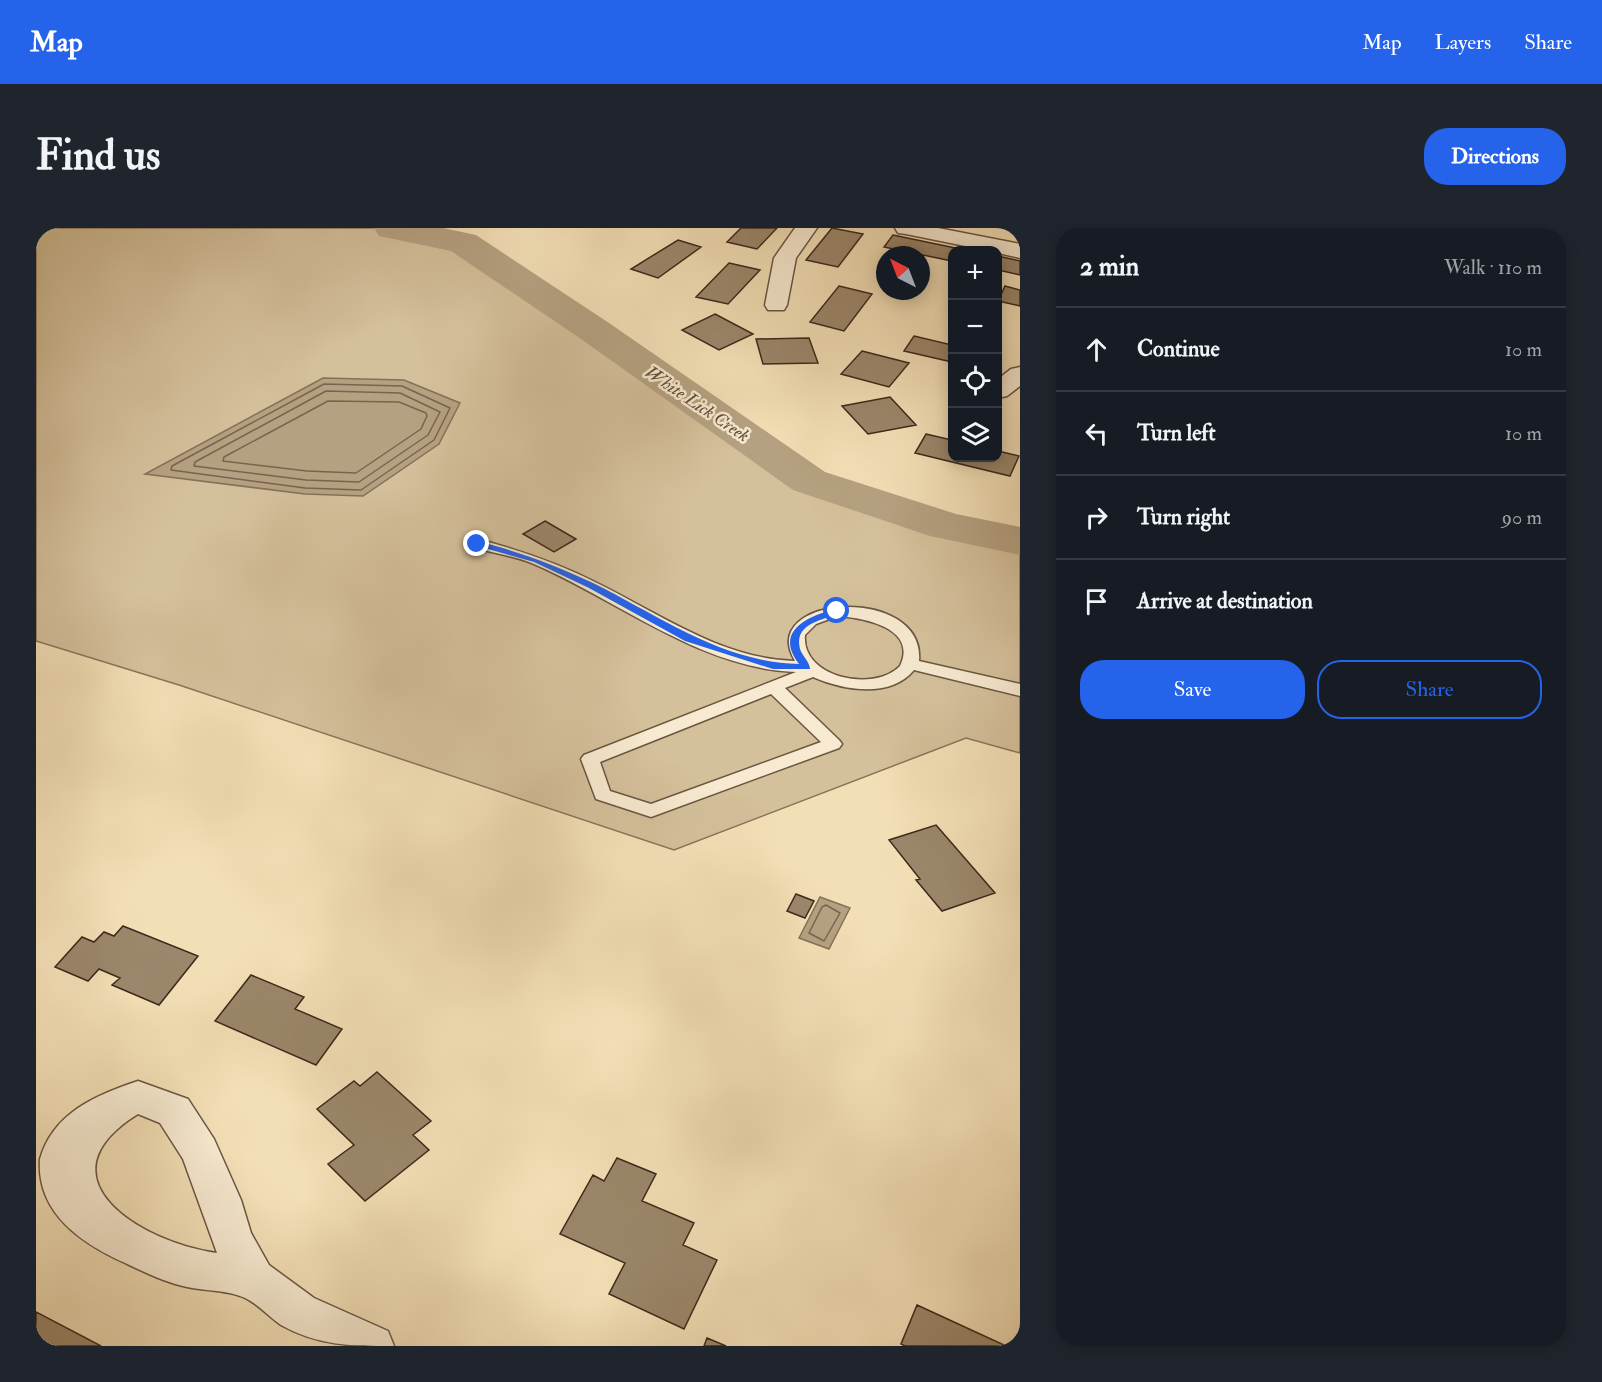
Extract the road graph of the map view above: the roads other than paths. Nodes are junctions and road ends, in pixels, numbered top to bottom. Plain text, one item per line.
1 (806, 228) edge
2 (906, 228) edge
3 (1020, 251) edge
4 (776, 305) dead end
5 (1020, 374) edge
6 (1002, 388) edge
7 (477, 544) dead end
8 (910, 664) junction
9 (810, 669) junction
10 (774, 687) junction
11 (1020, 690) edge
12 (254, 1279) junction
13 (372, 1346) edge

1 - 4 street
2 - 3 street
5 - 6 street
7 - 9 lane
8 - 9 lane
8 - 9 lane
8 - 11 lane
9 - 10 lane
10 - 10 lane
12 - 12 street
12 - 13 street

